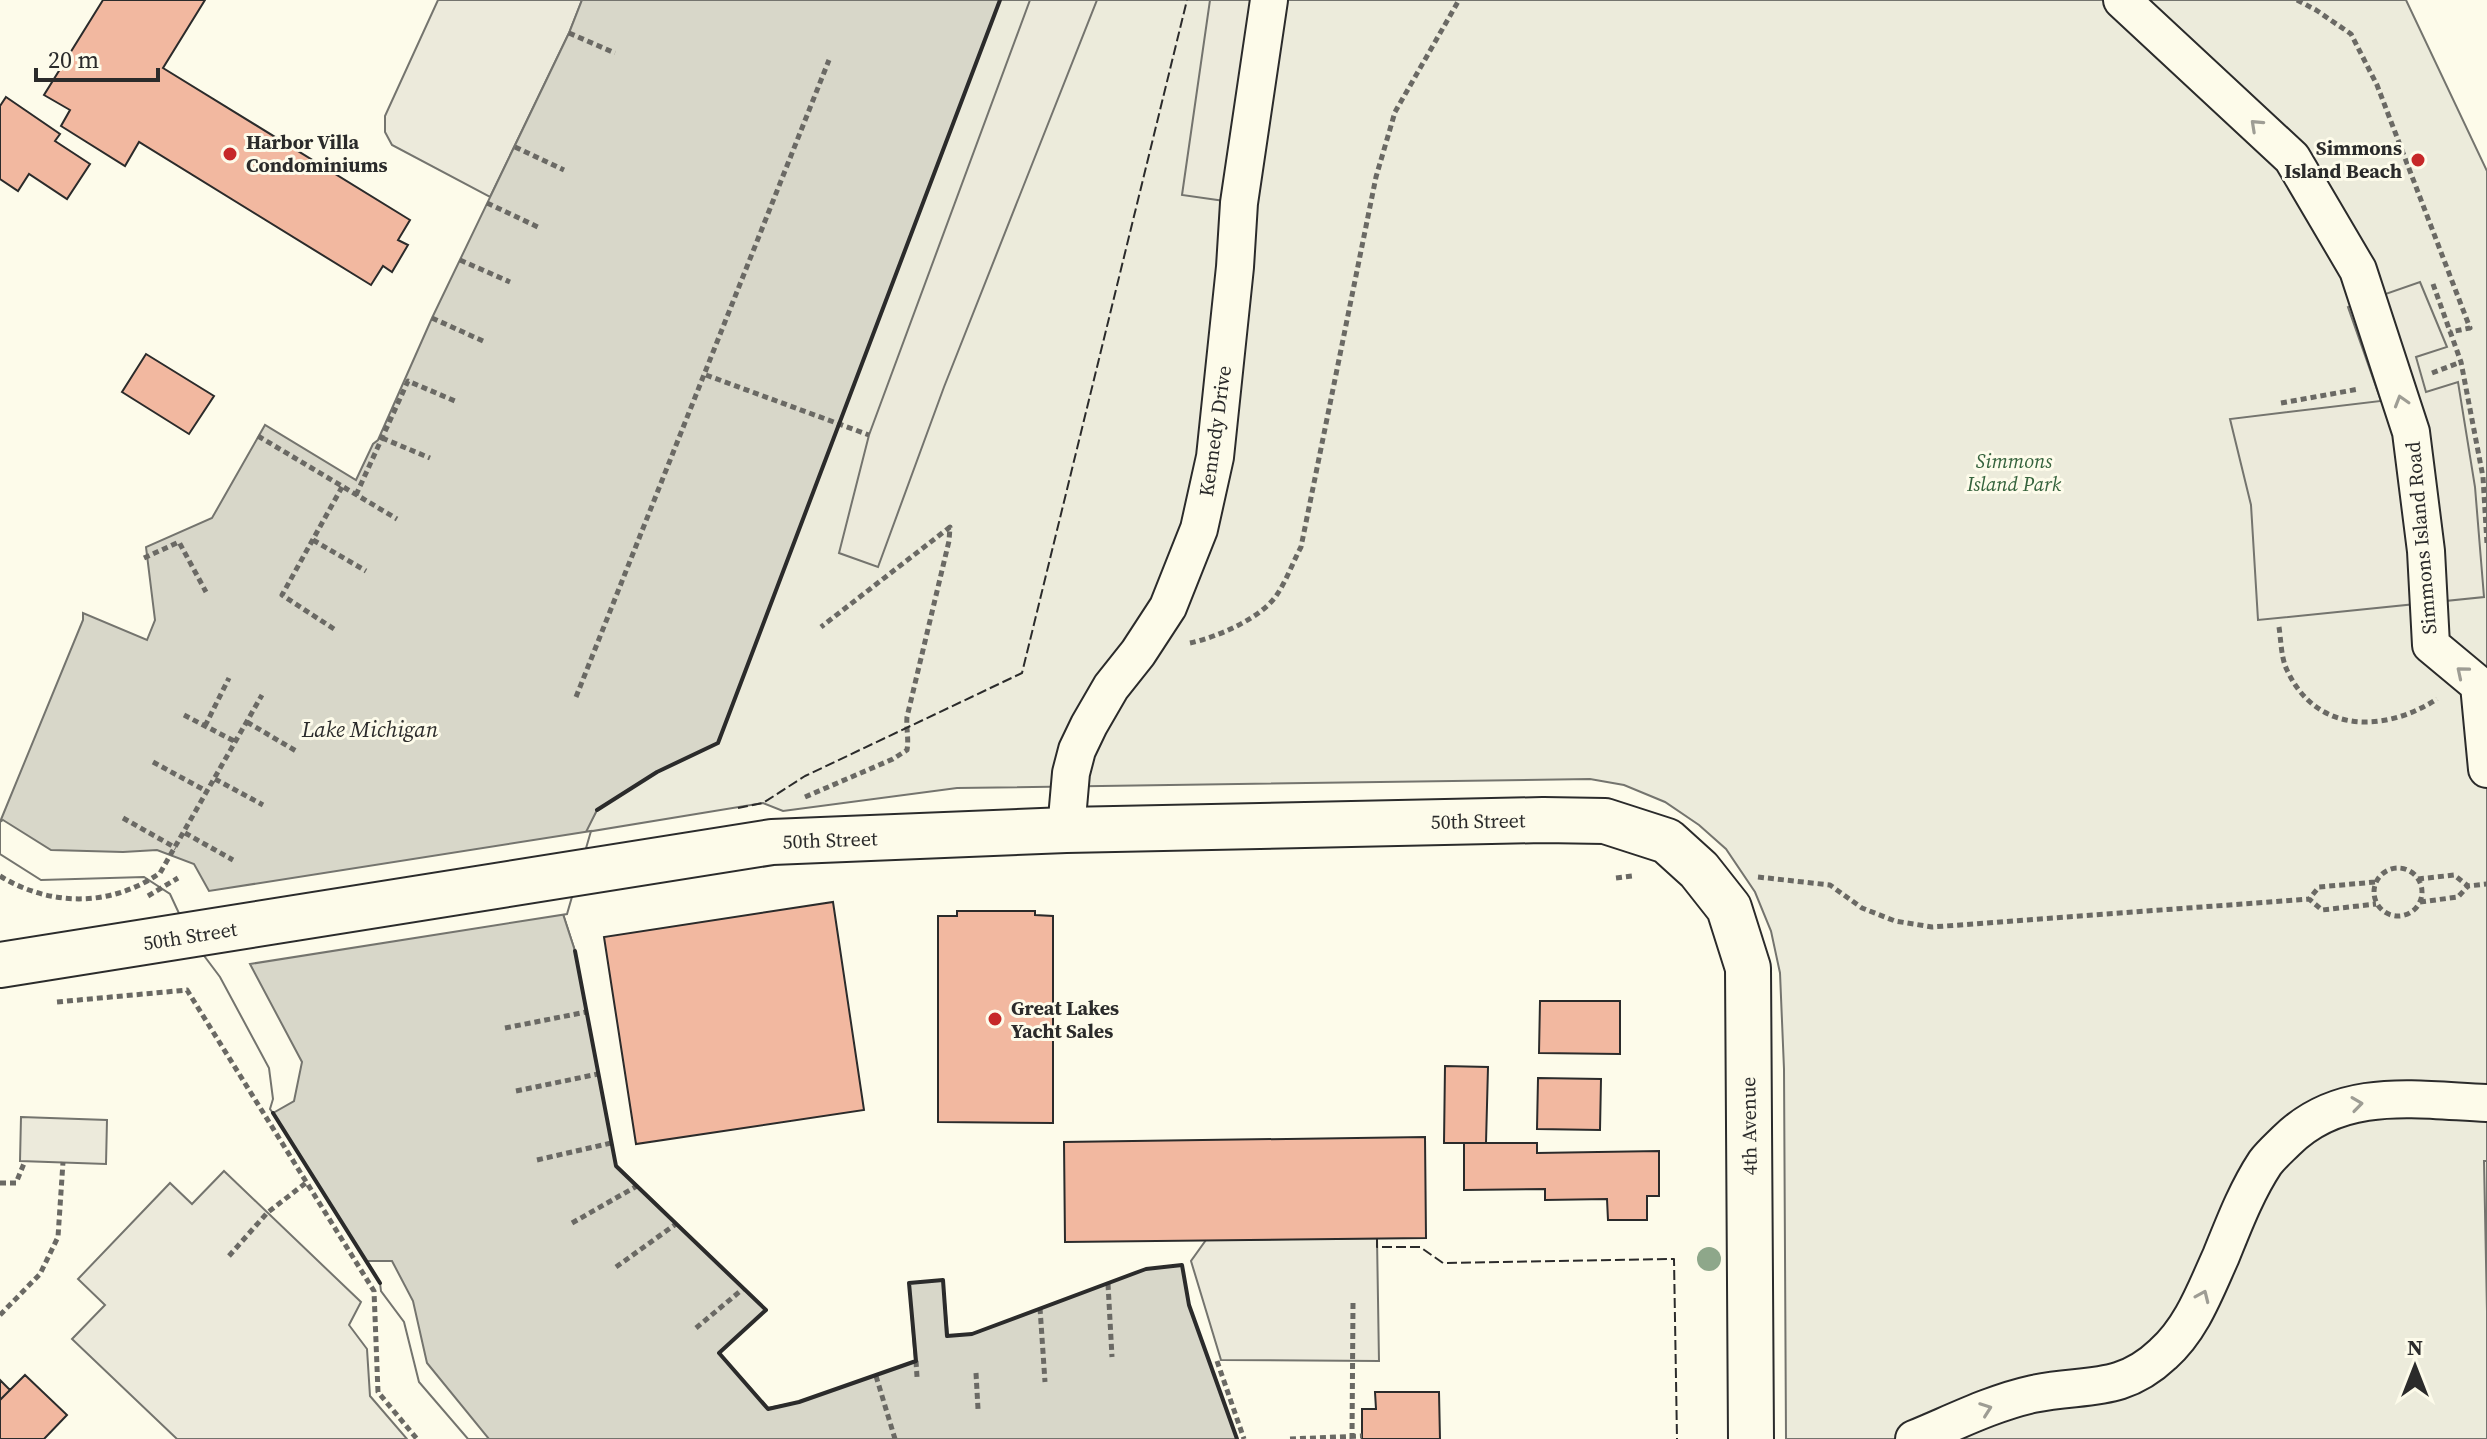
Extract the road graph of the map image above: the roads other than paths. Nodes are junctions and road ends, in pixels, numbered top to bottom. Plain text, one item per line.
1 (1269, 0) edge
2 (2122, 0) edge
3 (2487, 769) edge
4 (1066, 830) junction
5 (1667, 841) joint
6 (12, 963) edge
7 (2487, 1103) edge
8 (1751, 1439) edge
9 (1914, 1439) edge

1 - 4 street, Kennedy Drive
3 -> 2 street, Simmons Island Road
4 - 5 street, 50th Street
4 - 6 street, 50th Street
5 - 8 street, 4th Avenue
9 -> 7 street

